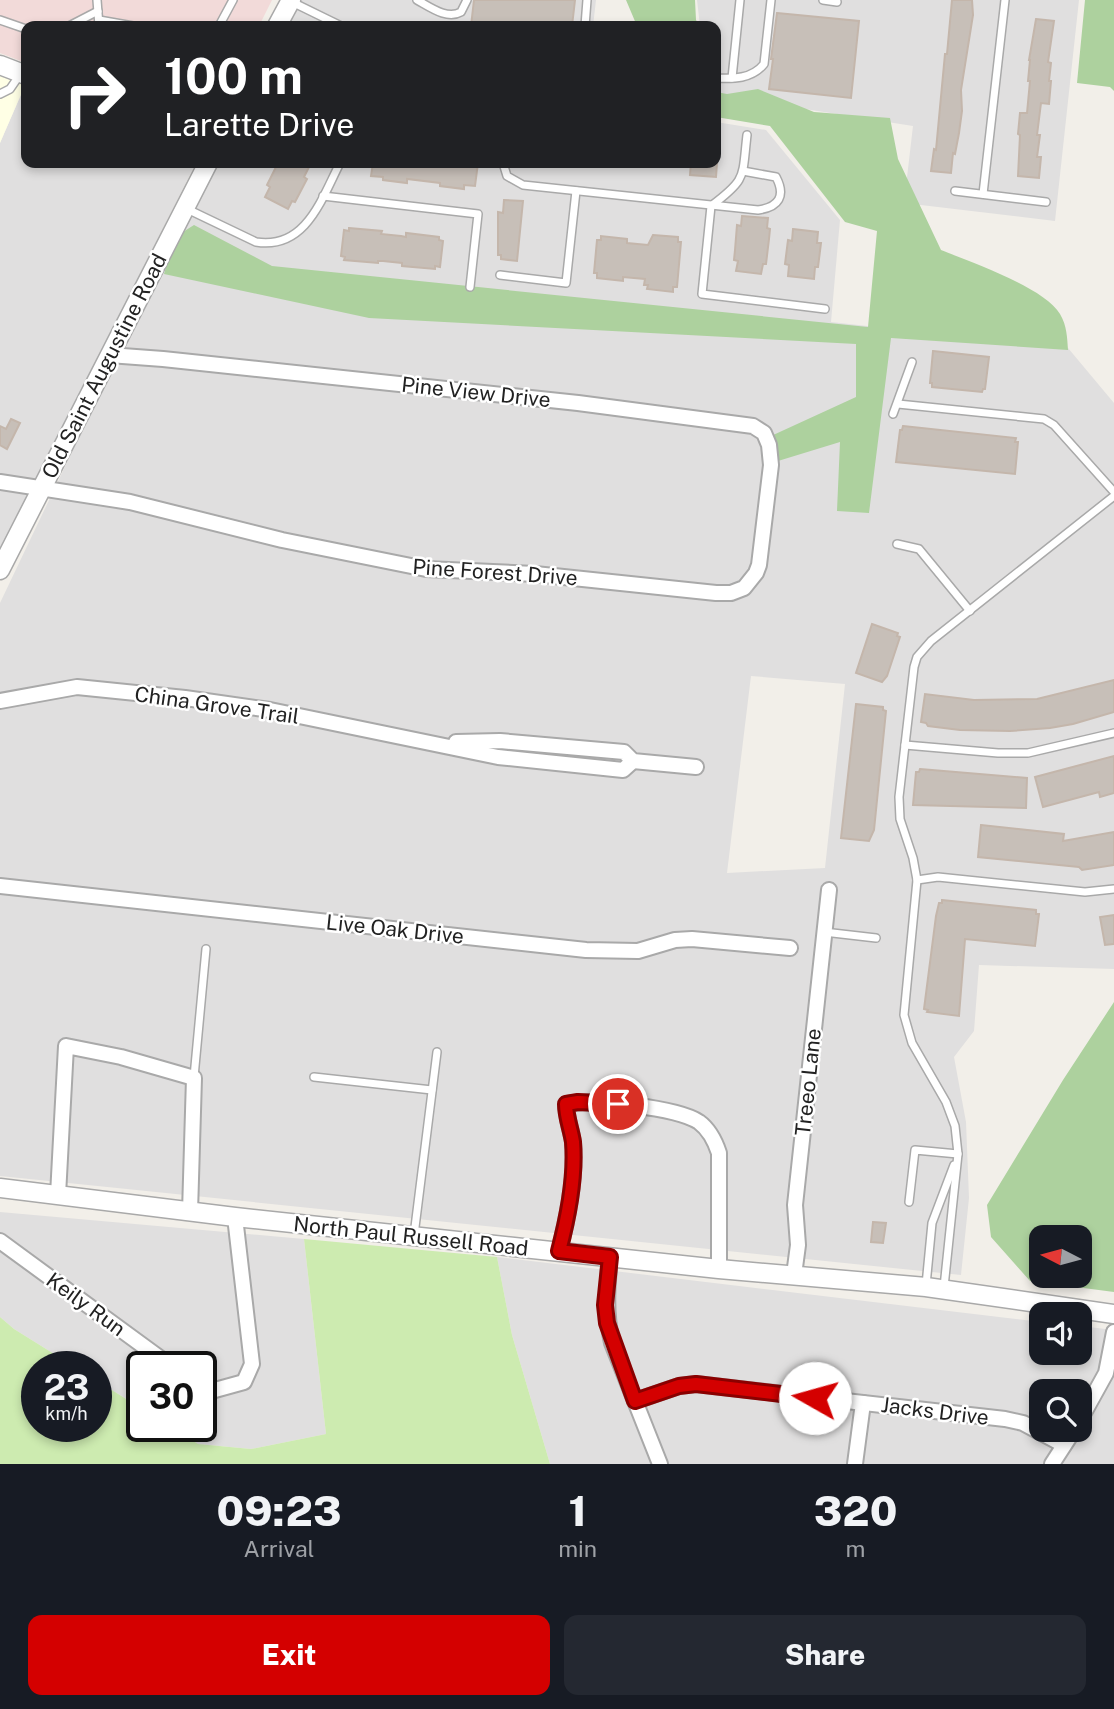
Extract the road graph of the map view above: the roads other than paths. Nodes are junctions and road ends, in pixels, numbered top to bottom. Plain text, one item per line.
1 (97, 0) edge
2 (233, 0) edge
3 (290, 0) edge
4 (417, 0) edge
5 (467, 0) edge
6 (587, 0) edge
7 (740, 0) edge
8 (771, 0) edge
9 (823, 0) edge
10 (1005, 0) edge
11 (837, 2) edge
12 (431, 3) edge
13 (453, 15) junction
14 (99, 19) edge
15 (0, 20) edge
16 (222, 21) edge
17 (280, 21) edge
18 (331, 21) edge
19 (452, 21) edge
20 (585, 21) edge
21 (21, 27) edge
22 (0, 65) edge
23 (21, 73) edge
24 (21, 77) edge
25 (721, 78) edge
26 (732, 78) junction
27 (0, 94) edge
28 (747, 135) dead end
29 (205, 168) edge
30 (337, 168) edge
31 (505, 168) edge
32 (743, 171) junction
33 (576, 191) junction
34 (955, 191) dead end
35 (983, 194) junction
36 (323, 196) junction
37 (1046, 202) dead end
38 (710, 206) junction
39 (185, 208) junction
40 (500, 275) dead end
41 (470, 287) dead end
42 (825, 309) dead end
43 (109, 355) junction
44 (912, 362) dead end
45 (898, 404) junction
46 (893, 414) dead end
47 (0, 482) edge
48 (41, 488) junction
49 (1114, 494) edge
50 (766, 509) joint
51 (897, 544) dead end
52 (0, 570) edge
53 (970, 611) junction
54 (0, 701) edge
55 (1114, 733) edge
56 (905, 745) junction
57 (696, 767) dead end
58 (917, 880) junction
59 (0, 886) edge
60 (1114, 889) edge
61 (829, 890) dead end
62 (824, 932) junction
63 (876, 938) dead end
64 (790, 947) dead end
65 (206, 949) dead end
66 (436, 1052) dead end
67 (314, 1077) dead end
68 (194, 1078) junction
69 (432, 1090) junction
70 (958, 1154) junction
71 (0, 1188) edge
72 (58, 1195) junction
73 (909, 1202) dead end
74 (190, 1212) junction
75 (936, 1213) junction
76 (951, 1215) junction
77 (235, 1217) junction
78 (414, 1236) junction
79 (0, 1241) edge
80 (559, 1251) junction
81 (610, 1257) junction
82 (719, 1269) junction
83 (793, 1275) junction
84 (935, 1289) junction
85 (1114, 1314) edge
86 (1114, 1332) edge
87 (150, 1351) edge
88 (217, 1390) edge
89 (1092, 1398) edge
90 (635, 1401) junction
91 (863, 1403) junction
92 (1066, 1442) edge
93 (1064, 1445) junction
94 (660, 1464) edge
95 (855, 1464) edge
96 (1052, 1464) edge

1 - 14 lane
2 - 16 lane
3 - 17 street
3 - 18 lane
4 - 12 lane
5 - 13 lane
6 - 20 lane
7 - 26 lane
8 - 26 lane
9 - 11 lane
10 - 35 lane
12 - 13 lane
13 - 19 lane
15 - 21 lane
22 - 23 street
24 - 27 lane
25 - 26 lane
28 - 32 lane
29 - 39 street, Old Saint Augustine Road
30 - 36 lane
31 - 33 lane
32 - 38 lane
32 - 38 lane
33 - 38 lane
33 - 40 lane
34 - 35 lane
35 - 37 lane
36 - 39 lane
36 - 41 lane
38 - 42 lane
39 - 43 street, Old Saint Augustine Road
43 - 48 street, Old Saint Augustine Road
43 - 50 street, Pine View Drive
44 - 45 lane
45 - 46 lane
45 - 49 lane
47 - 48 street, Pine Forest Drive
48 - 50 street, Pine Forest Drive
48 - 52 street, Old Saint Augustine Road
49 - 53 lane
51 - 53 lane
53 - 56 lane
54 - 57 street, China Grove Trail
55 - 56 lane
56 - 58 lane
58 - 60 lane
58 - 70 lane
59 - 64 street, Live Oak Drive
61 - 62 street, Treeo Lane
62 - 63 lane
62 - 83 street, Treeo Lane
65 - 68 lane
66 - 69 lane
67 - 69 lane
68 - 72 street
68 - 74 street
69 - 78 lane
70 - 73 lane
70 - 75 lane
70 - 76 lane
71 - 72 street, North Paul Russell Road
72 - 74 street, North Paul Russell Road
74 - 77 street, North Paul Russell Road
75 - 76 lane
75 - 84 lane
76 - 84 lane
77 - 78 street, North Paul Russell Road
77 - 88 street
78 - 80 street, North Paul Russell Road
79 - 87 street, Keily Run
80 - 81 street, North Paul Russell Road
80 - 82 street
81 - 82 street, North Paul Russell Road
81 - 90 street
82 - 83 street, North Paul Russell Road
83 - 84 street, North Paul Russell Road
84 - 85 street, North Paul Russell Road
86 - 89 street
90 - 91 street, Jacks Drive
90 - 94 street
91 - 93 street, Jacks Drive
91 - 95 street
92 - 93 street
93 - 96 street

